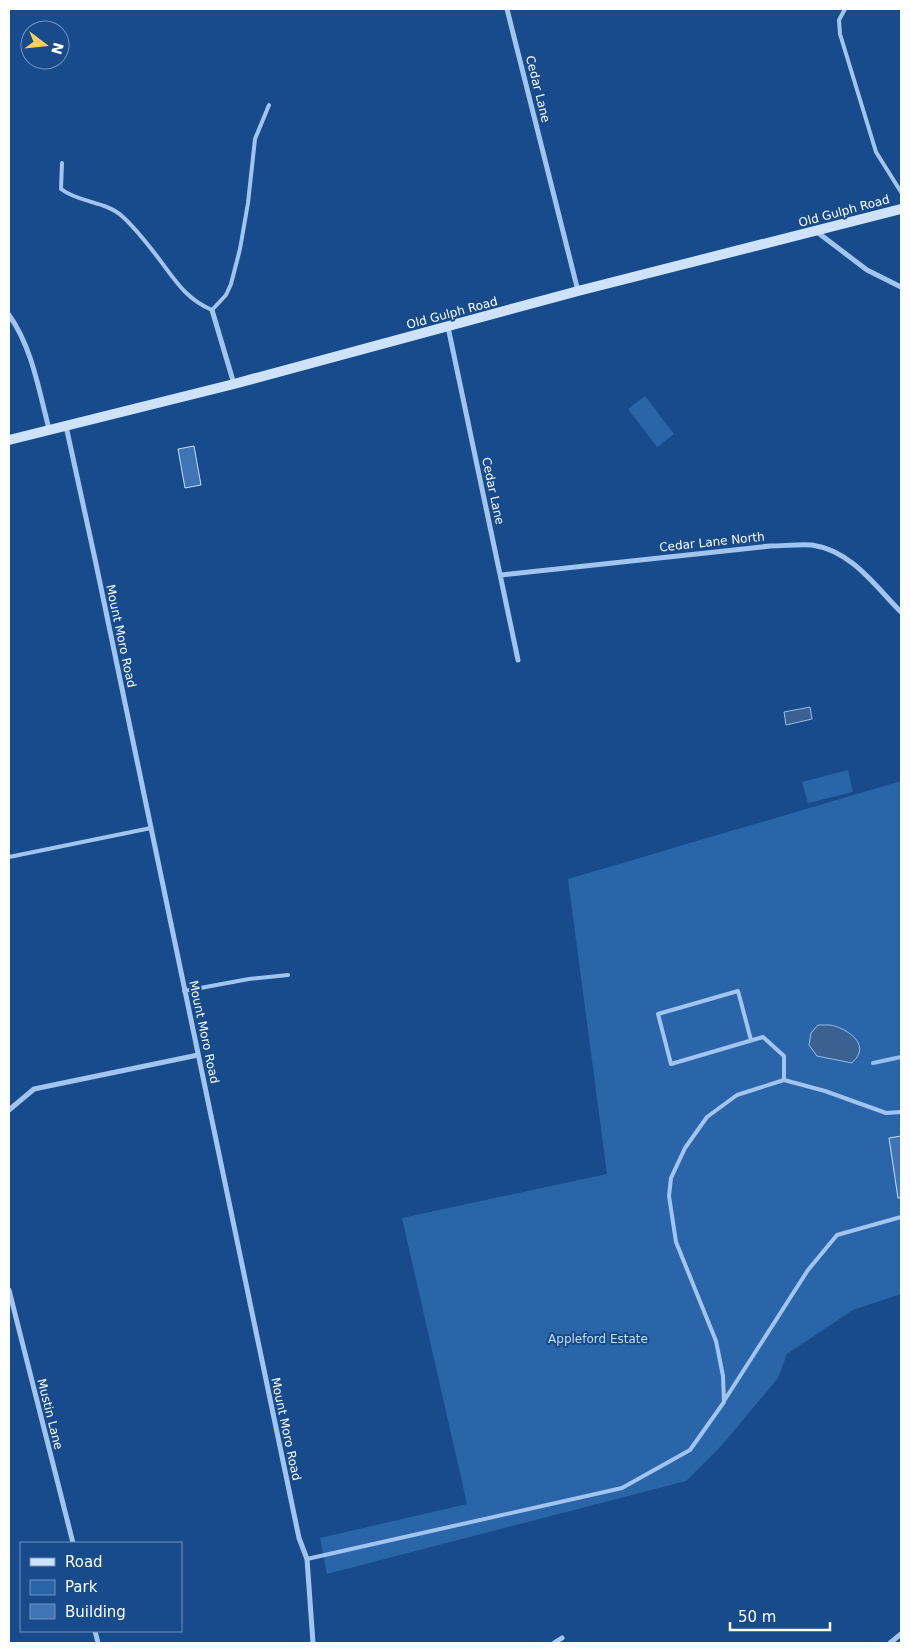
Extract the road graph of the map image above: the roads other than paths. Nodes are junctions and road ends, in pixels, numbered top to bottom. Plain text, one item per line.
1 (507, 9) edge
2 (845, 9) edge
3 (269, 105) dead end
4 (62, 163) dead end
5 (901, 192) edge
6 (901, 209) edge
7 (817, 231) junction
8 (901, 287) edge
9 (578, 291) junction
10 (212, 310) junction
11 (9, 315) edge
12 (448, 327) junction
13 (234, 384) junction
14 (66, 426) junction
15 (50, 429) junction
16 (9, 440) edge
17 (500, 575) junction
18 (901, 612) edge
19 (518, 660) dead end
20 (151, 828) junction
21 (9, 856) edge
22 (288, 975) dead end
23 (184, 991) junction
24 (751, 1040) junction
25 (198, 1055) junction
26 (784, 1080) junction
27 (9, 1110) edge
28 (901, 1112) edge
29 (901, 1217) edge
30 (9, 1290) edge
31 (724, 1402) junction
32 (73, 1542) edge
33 (307, 1559) junction
34 (901, 1634) edge
35 (562, 1638) dead end
36 (313, 1643) edge
37 (554, 1643) edge
38 (890, 1643) edge

1 - 9 street, Cedar Lane
2 - 5 lane
3 - 10 lane
4 - 10 lane
6 - 7 street, Old Gulph Road
7 - 8 street
7 - 9 street, Old Gulph Road
9 - 12 street, Old Gulph Road
10 - 13 street
11 - 15 street
12 - 13 street, Old Gulph Road
12 - 17 street, Cedar Lane
13 - 14 street, Old Gulph Road
14 - 15 street, Old Gulph Road
14 - 20 street, Mount Moro Road
15 - 16 street, Old Gulph Road
17 - 18 street, Cedar Lane North
17 - 19 street, Cedar Lane
20 - 21 lane
20 - 23 street, Mount Moro Road
22 - 23 lane
23 - 25 street, Mount Moro Road
24 - 24 lane
24 - 26 lane
25 - 27 street
25 - 33 street, Mount Moro Road
26 - 28 lane
26 - 31 lane
29 - 31 lane
30 - 32 street, Mustin Lane
31 - 33 lane
33 - 36 street, Mount Moro Road
34 - 38 street
35 - 37 street

